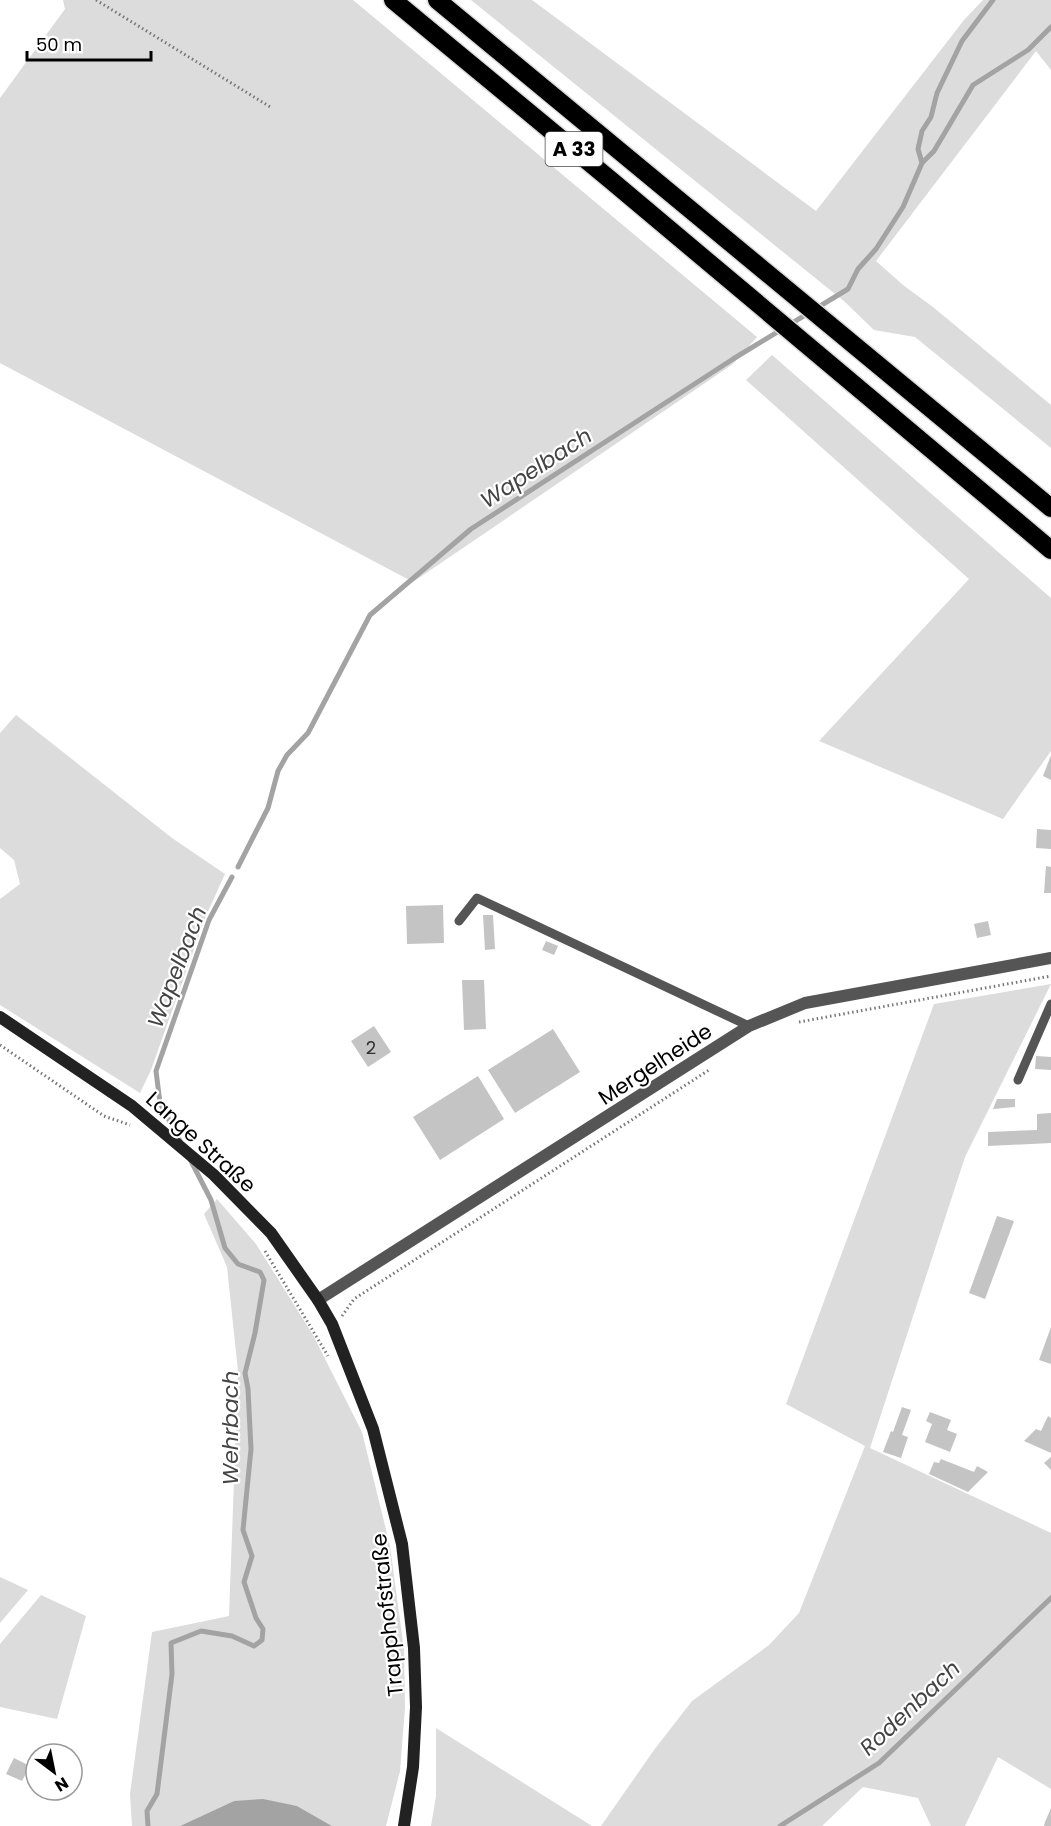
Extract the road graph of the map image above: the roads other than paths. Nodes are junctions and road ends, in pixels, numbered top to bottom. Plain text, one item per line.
1 (393, 0) edge
2 (437, 0) edge
3 (1051, 508) edge
4 (1051, 550) edge
5 (459, 921) dead end
6 (1051, 957) edge
7 (1051, 1004) edge
8 (0, 1017) edge
9 (749, 1026) junction
10 (1018, 1080) dead end
11 (318, 1300) junction
12 (337, 1336) joint
13 (404, 1826) edge

1 - 4 highway, A 33
2 - 3 highway, A 33
5 - 9 lane
6 - 9 street, Mergelheide
7 - 10 lane
8 - 11 street, Lange Straße
9 - 11 street, Mergelheide
11 - 12 street, Lange Straße
12 - 13 street, Trapphofstraße

